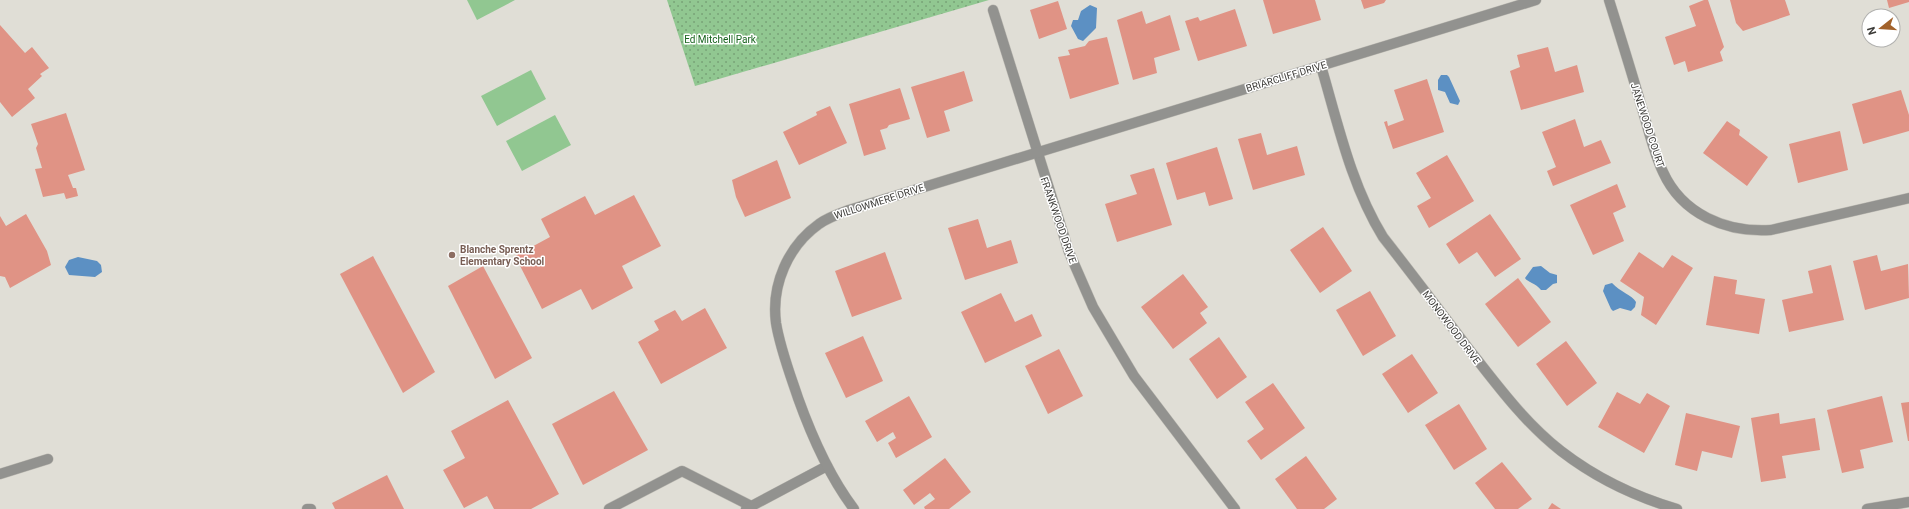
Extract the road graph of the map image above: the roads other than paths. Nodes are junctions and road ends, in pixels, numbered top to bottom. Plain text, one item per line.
1 (1536, 0) edge
2 (1609, 0) edge
3 (993, 10) dead end
4 (1321, 66) junction
5 (1037, 152) junction
6 (1909, 198) edge
7 (48, 459) dead end
8 (827, 466) junction
9 (0, 474) edge
10 (1909, 502) edge
11 (748, 508) edge
12 (307, 509) edge
13 (312, 509) edge
14 (609, 509) edge
15 (854, 509) edge
16 (1235, 509) edge
17 (1677, 509) edge
18 (1867, 509) edge

1 - 4 street, BRIARCLIFF DRIVE
2 - 6 street, JANEWOOD COURT
3 - 5 street, FRANKWOOD DRIVE
4 - 5 street, BRIARCLIFF DRIVE
4 - 17 street, MONOWOOD DRIVE
5 - 8 street, WILLOWMERE DRIVE
5 - 16 street, FRANKWOOD DRIVE
7 - 9 street
8 - 11 street
8 - 15 street, WILLOWMERE DRIVE
10 - 18 street
11 - 14 street
12 - 13 street

